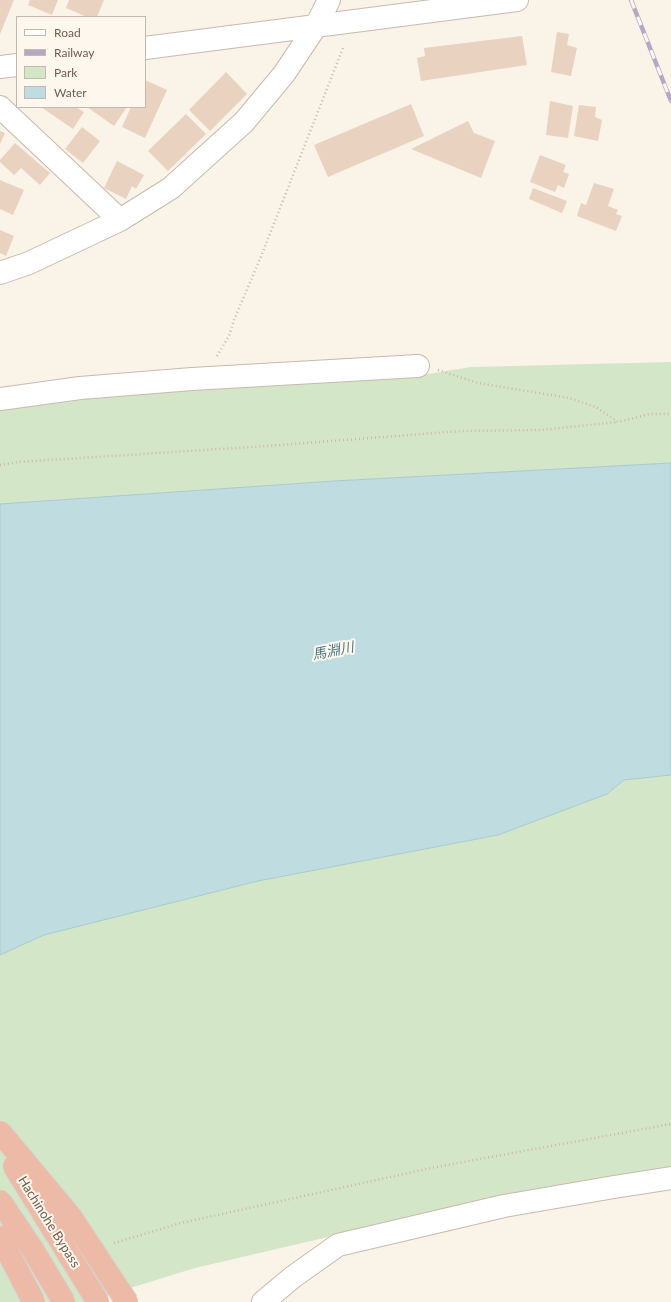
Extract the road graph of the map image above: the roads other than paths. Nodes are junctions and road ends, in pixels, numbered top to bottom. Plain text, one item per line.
1 (329, 0) edge
2 (517, 0) edge
3 (316, 26) junction
4 (146, 48) edge
5 (16, 65) edge
6 (0, 67) edge
7 (0, 107) edge
8 (120, 220) junction
9 (0, 273) edge
10 (418, 366) road end
11 (0, 400) edge
12 (0, 1132) edge
13 (0, 1143) edge
14 (671, 1178) edge
15 (0, 1201) edge
16 (0, 1237) edge
17 (34, 1302) edge
18 (64, 1302) edge
19 (98, 1302) edge
20 (127, 1302) edge
21 (263, 1302) edge

1 - 3 street
2 - 3 street
3 - 4 street
3 - 8 street
5 - 6 street
7 - 8 street
8 - 9 street
10 - 11 street
12 - 20 highway, bridge
13 - 19 highway, Hachinohe Bypass, bridge
14 - 21 street
15 - 18 highway, bridge
16 - 17 highway, bridge

